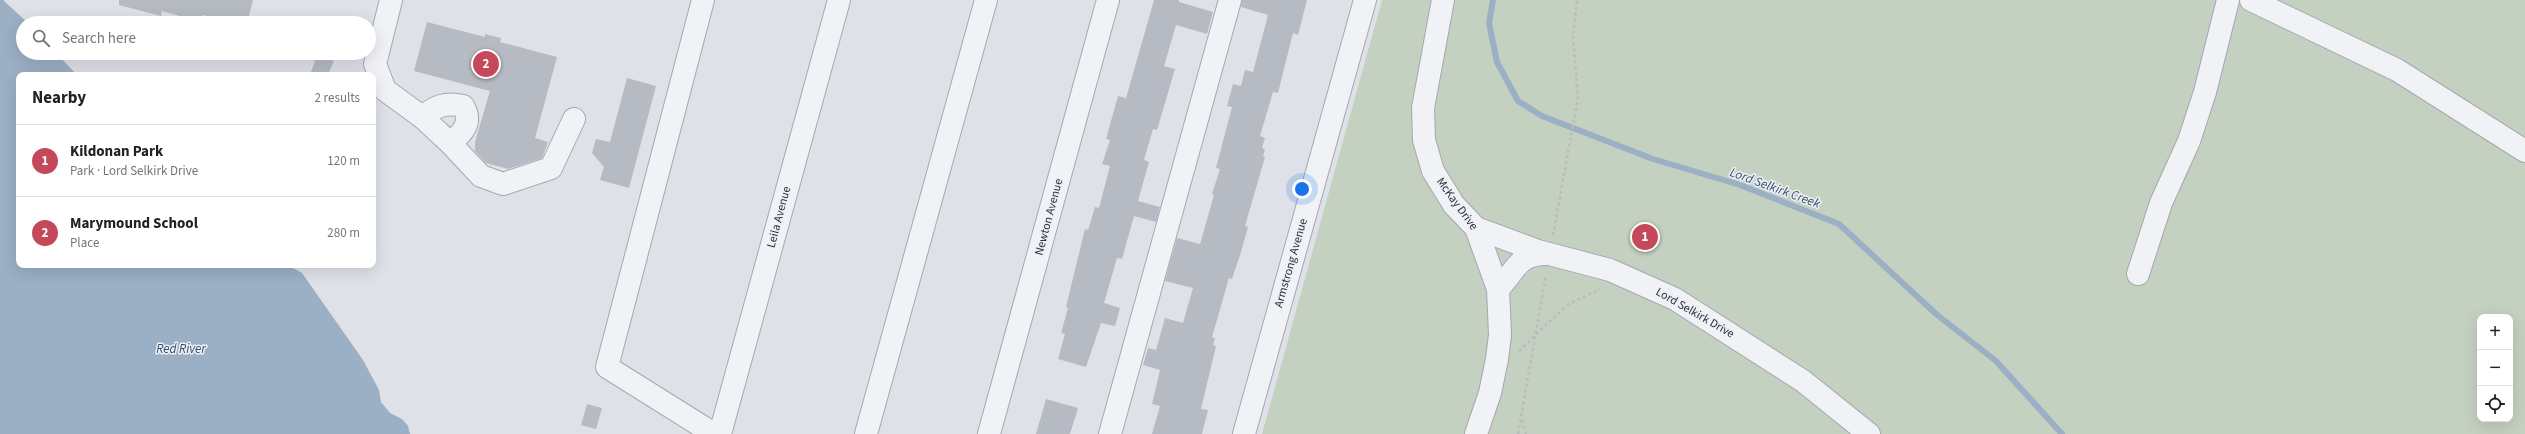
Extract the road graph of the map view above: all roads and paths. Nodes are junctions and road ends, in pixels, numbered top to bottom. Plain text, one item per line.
1 (391, 0) edge
2 (703, 0) edge
3 (839, 0) edge
4 (986, 0) edge
5 (1108, 0) edge
6 (1230, 0) edge
7 (1365, 0) edge
8 (1443, 0) edge
9 (1577, 0) edge
10 (2228, 0) edge
11 (2251, 0) edge
12 (422, 117) junction
13 (574, 119) dead end
14 (450, 143) junction
15 (2525, 151) edge
16 (1476, 228) junction
17 (1549, 254) junction
18 (2138, 274) dead end
19 (1626, 277) junction
20 (1498, 289) junction
21 (1536, 335) junction
22 (1494, 375) junction
23 (1522, 420) junction
24 (714, 434) edge
25 (720, 434) edge
26 (866, 434) edge
27 (989, 434) edge
28 (1110, 434) edge
29 (1244, 434) edge
30 (1476, 434) edge
31 (1518, 434) edge
32 (1526, 434) edge
33 (1869, 434) edge

1 - 12 street
2 - 24 street
3 - 25 street, Leila Avenue
4 - 26 street
5 - 27 street, Newton Avenue
6 - 28 street
7 - 29 street, Armstrong Avenue
8 - 16 street, McKay Drive
9 - 17 path
10 - 18 street
11 - 15 street
12 - 14 street
12 - 14 street
13 - 14 street
16 - 17 street, Lord Selkirk Drive
16 - 20 street, McKay Drive
17 - 19 street, Lord Selkirk Drive
17 - 20 street
17 - 21 path
19 - 21 path
19 - 33 street, Lord Selkirk Drive
20 - 22 street, McKay Drive
21 - 22 path
21 - 23 path
22 - 30 street, McKay Drive
23 - 31 path
23 - 32 path

